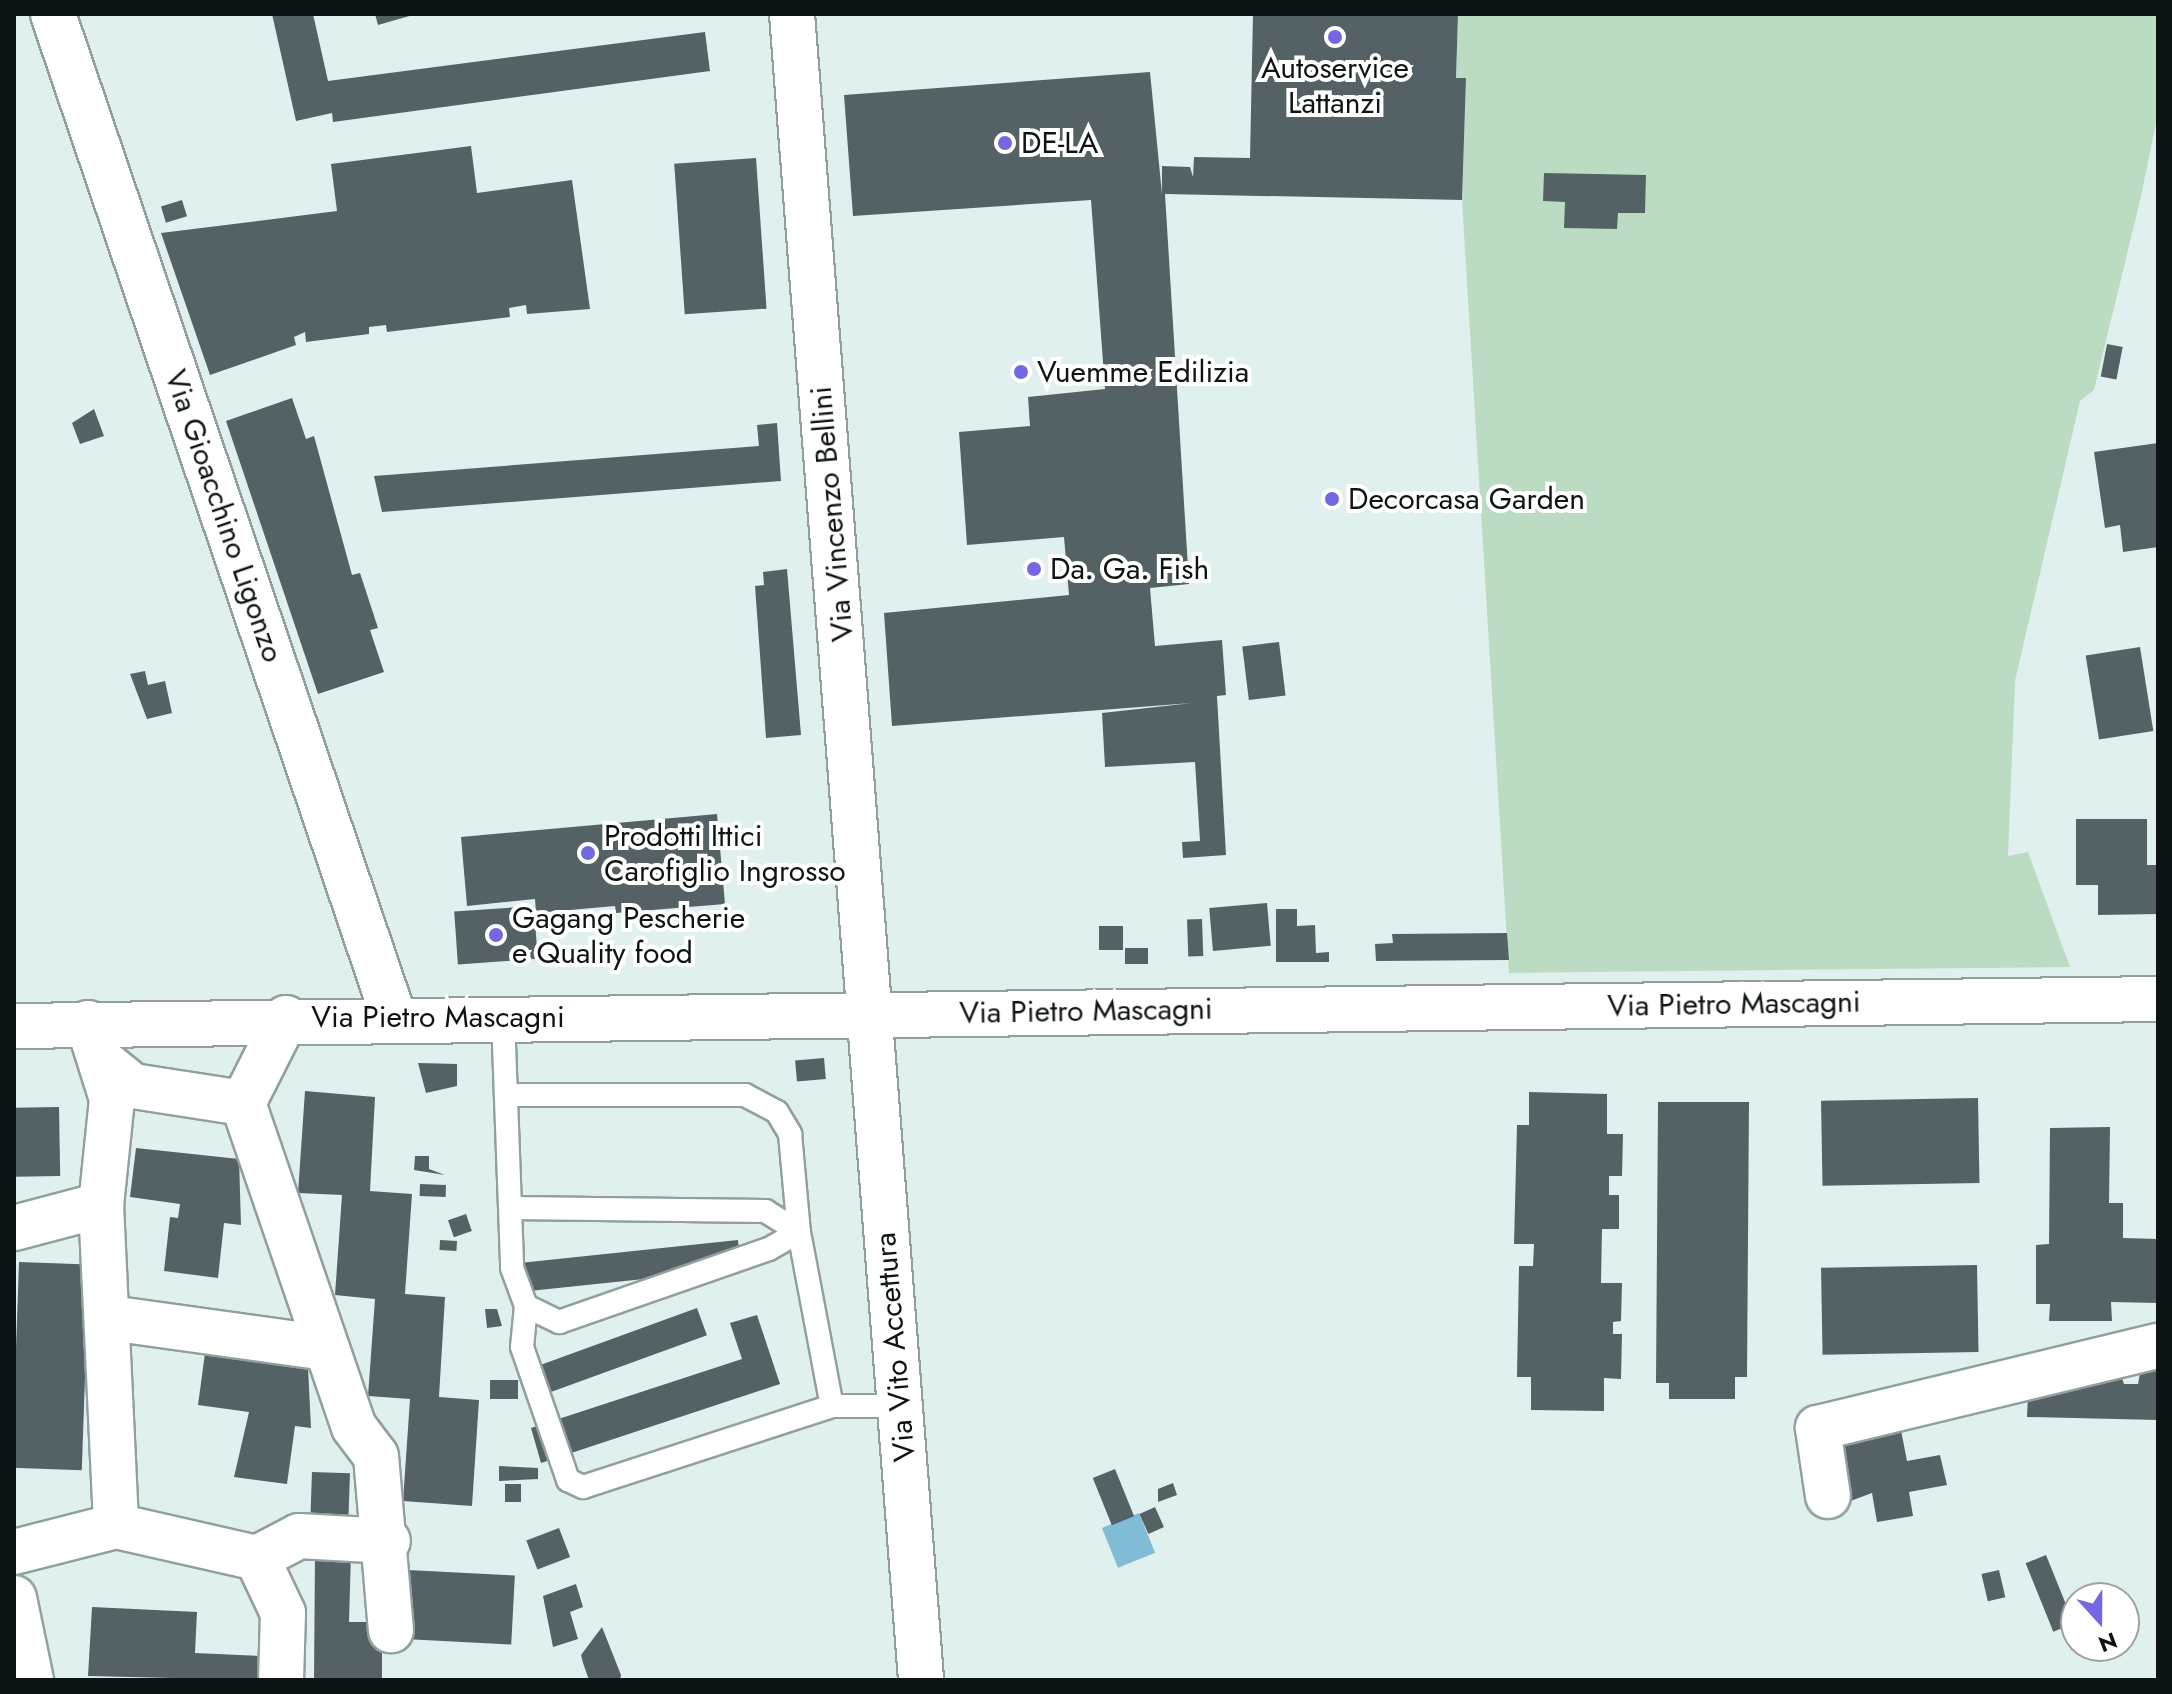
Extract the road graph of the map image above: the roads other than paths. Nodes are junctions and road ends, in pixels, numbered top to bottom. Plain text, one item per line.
1 (53, 14) edge
2 (792, 14) edge
3 (2158, 999) edge
4 (869, 1014) junction
5 (503, 1017) junction
6 (286, 1018) junction
7 (394, 1018) junction
8 (88, 1023) junction
9 (14, 1026) edge
10 (107, 1065) junction
11 (506, 1095) junction
12 (243, 1103) junction
13 (101, 1205) junction
14 (511, 1208) junction
15 (14, 1228) edge
16 (799, 1232) junction
17 (526, 1306) junction
18 (110, 1318) junction
19 (2158, 1346) edge
20 (326, 1348) junction
21 (832, 1406) junction
22 (901, 1406) junction
23 (1828, 1496) dead end
24 (116, 1526) junction
25 (388, 1541) junction
26 (14, 1552) edge
27 (257, 1558) junction
28 (14, 1598) edge
29 (391, 1630) dead end
30 (31, 1680) edge
31 (281, 1680) edge
32 (921, 1680) edge

1 - 7 street, Via Gioacchino Ligonzo
2 - 4 street, Via Vincenzo Bellini
3 - 4 street, Via Pietro Mascagni
4 - 5 street, Via Pietro Mascagni
4 - 22 street, Via Vito Accettura
5 - 7 street, Via Pietro Mascagni
5 - 11 lane
6 - 7 street, Via Pietro Mascagni
6 - 8 street, Via Pietro Mascagni
6 - 12 street
8 - 9 street, Via Pietro Mascagni
8 - 10 street
10 - 12 street
10 - 13 street
11 - 14 lane
11 - 16 lane
12 - 20 street
13 - 15 street
13 - 18 street
14 - 16 lane
14 - 17 lane
16 - 17 lane
16 - 21 lane
17 - 21 lane
18 - 20 street
18 - 24 street
19 - 23 street
20 - 25 street
21 - 22 lane
22 - 32 street, Via Vito Accettura
24 - 26 street
24 - 27 street
25 - 27 street
25 - 29 street
27 - 31 street
28 - 30 street

